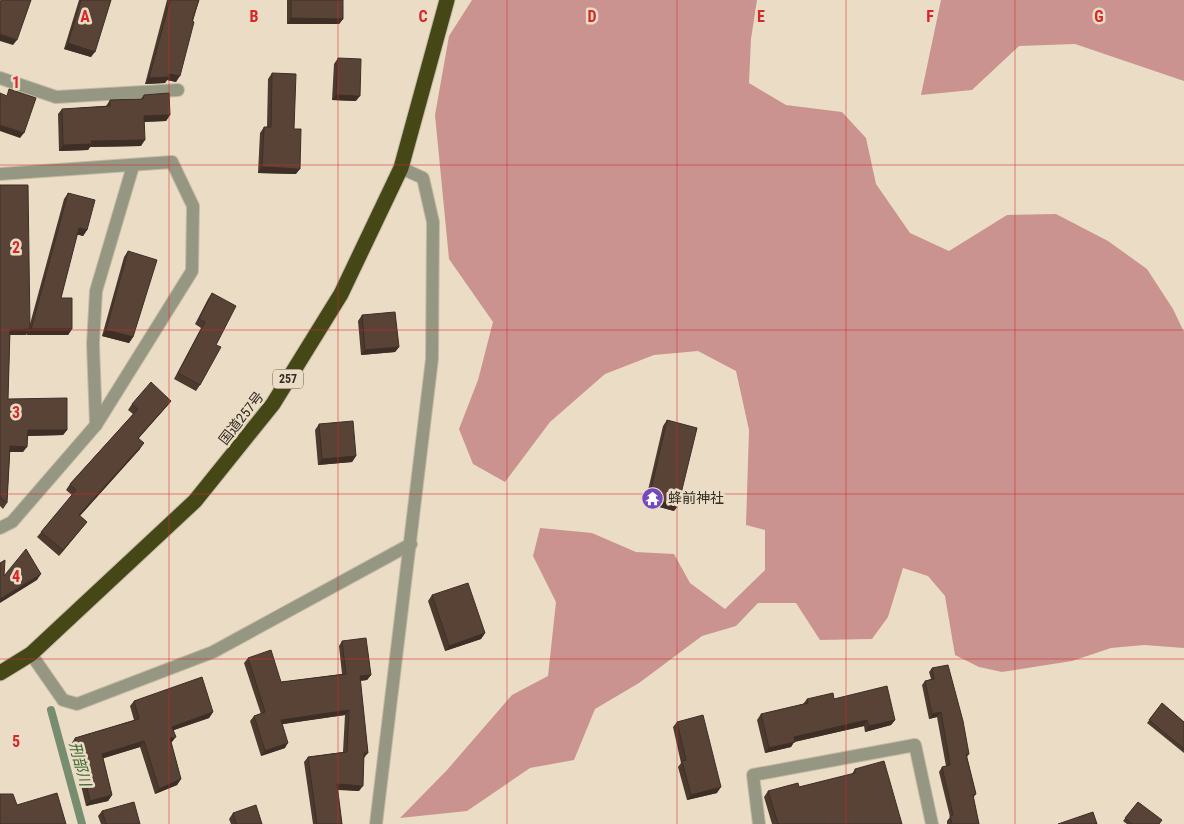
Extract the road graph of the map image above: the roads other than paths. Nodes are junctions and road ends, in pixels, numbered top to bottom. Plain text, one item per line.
1 (447, 0) edge
2 (0, 78) edge
3 (178, 90) dead end
4 (133, 166) junction
5 (401, 168) junction
6 (0, 174) edge
7 (96, 425) junction
8 (0, 528) edge
9 (411, 544) junction
10 (30, 654) junction
11 (0, 673) edge
12 (376, 824) edge
13 (759, 824) edge
14 (932, 824) edge

1 - 5 highway, 国道257号 / 257
2 - 3 street
4 - 6 street
4 - 7 street
4 - 7 street
5 - 9 street
5 - 10 highway, 国道257号 / 257
7 - 8 street
9 - 10 street
9 - 12 street
10 - 11 highway, 国道257号 / 257
13 - 14 street

